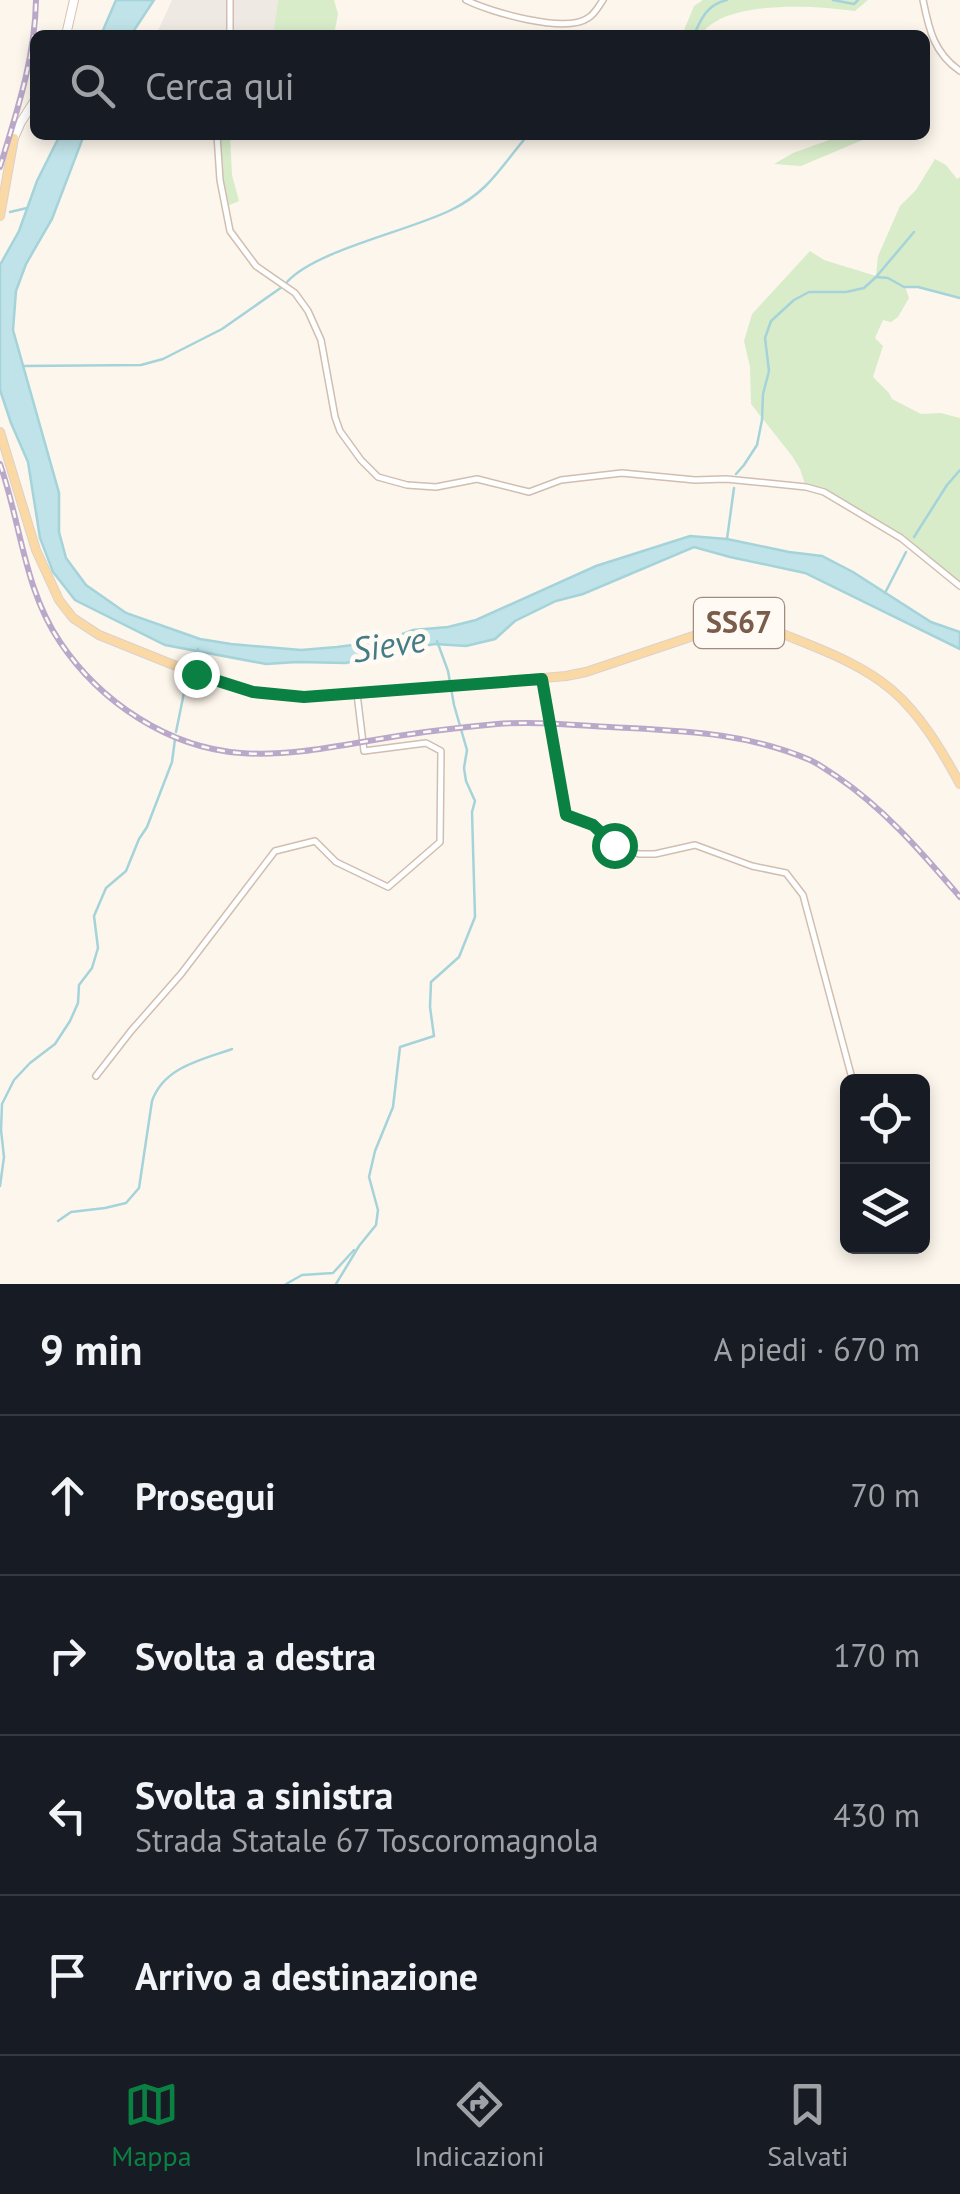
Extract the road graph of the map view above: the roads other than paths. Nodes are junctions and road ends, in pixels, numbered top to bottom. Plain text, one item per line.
1 (74, 0) edge
2 (230, 0) edge
3 (466, 0) edge
4 (602, 0) edge
5 (923, 0) edge
6 (67, 30) edge
7 (230, 30) edge
8 (960, 71) edge
9 (30, 109) edge
10 (14, 138) joint
11 (217, 140) edge
12 (0, 216) edge
13 (0, 432) edge
14 (960, 586) edge
15 (542, 679) junction
16 (356, 694) junction
17 (960, 784) edge
18 (852, 1074) edge
19 (96, 1076) dead end

1 - 6 street
2 - 7 street
3 - 4 street
5 - 8 street
9 - 10 street
10 - 12 main road
11 - 14 street
13 - 16 main road, SS67
15 - 16 main road, SS67
15 - 17 main road, SS67
15 - 18 street
16 - 19 street

